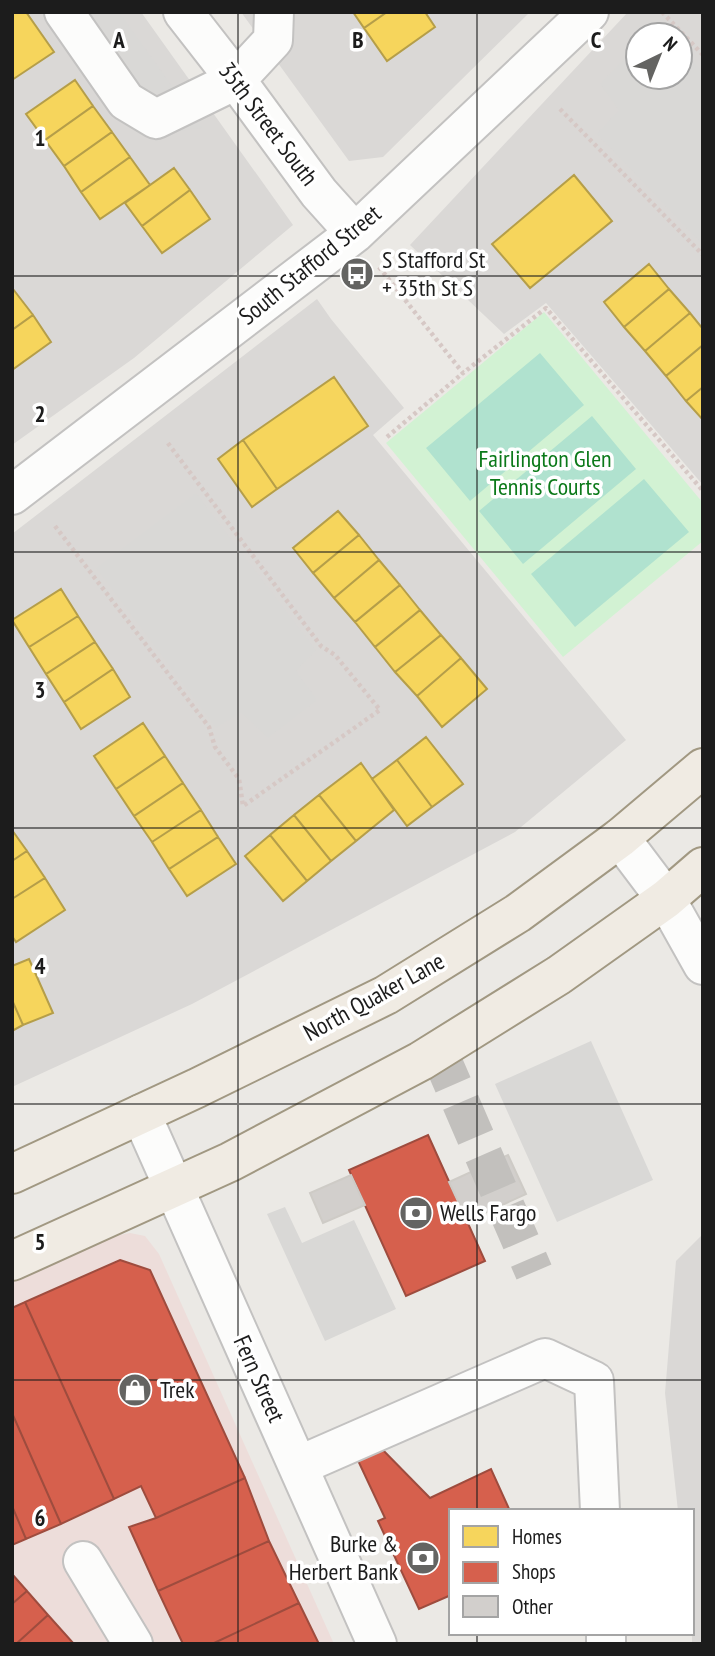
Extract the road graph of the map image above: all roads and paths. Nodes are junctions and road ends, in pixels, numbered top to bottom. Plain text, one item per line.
1 (64, 12) edge
2 (183, 12) edge
3 (274, 12) edge
4 (589, 12) edge
5 (662, 12) edge
6 (703, 55) edge
7 (236, 80) junction
8 (559, 109) dead end
9 (355, 233) junction
10 (703, 255) edge
11 (379, 267) dead end
12 (463, 373) junction
13 (387, 437) dead end
14 (167, 442) dead end
15 (703, 491) edge
16 (12, 495) edge
17 (55, 526) dead end
18 (703, 768) edge
19 (620, 838) junction
20 (703, 867) edge
21 (666, 899) junction
22 (703, 965) edge
23 (141, 1114) junction
24 (12, 1174) edge
25 (174, 1188) junction
26 (12, 1261) edge
27 (298, 1466) junction
28 (600, 1509) edge
29 (83, 1561) dead end
30 (133, 1644) edge
31 (377, 1644) edge

1 - 7 street
2 - 7 street, 35th Street South
3 - 7 street
4 - 9 street, South Stafford Street
5 - 6 path
7 - 9 street, 35th Street South
8 - 10 path
9 - 16 street, South Stafford Street
11 - 12 path
12 - 13 path
12 - 15 path
14 - 17 path
18 - 19 main road, North Quaker Lane
19 - 21 street
19 - 23 main road, North Quaker Lane
20 - 21 main road
21 - 22 street
21 - 25 main road
23 - 24 main road, North Quaker Lane
23 - 25 street, Fern Street
25 - 26 main road
25 - 27 street, Fern Street
27 - 28 street
27 - 31 street, Fern Street
29 - 30 street

